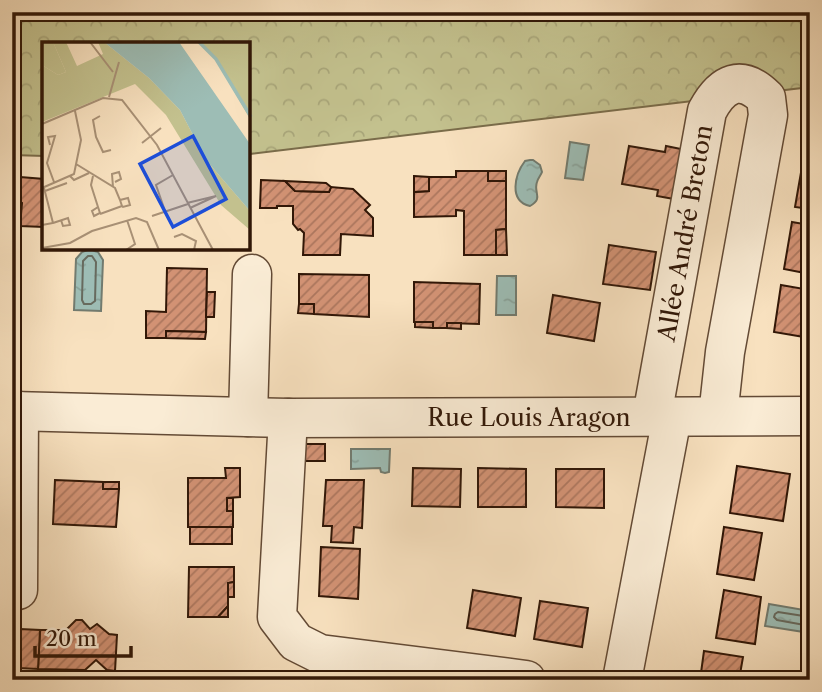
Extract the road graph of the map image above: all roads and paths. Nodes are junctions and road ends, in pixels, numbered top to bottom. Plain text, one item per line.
1 (251, 274) dead end
2 (16, 411) edge
3 (810, 415) edge
4 (662, 416) junction
5 (718, 416) junction
6 (248, 417) junction
7 (288, 418) junction
8 (18, 590) dead end
9 (526, 680) edge
10 (622, 680) edge

1 - 6 street
2 - 6 street, Rue Louis Aragon
2 - 8 street, Rue Louis Aragon
3 - 5 street, Rue Louis Aragon
4 - 5 street, Rue Louis Aragon
4 - 5 street, Allée André Breton
4 - 7 street, Rue Louis Aragon
4 - 10 street, Allée André Breton
6 - 7 street, Rue Louis Aragon
7 - 9 street

